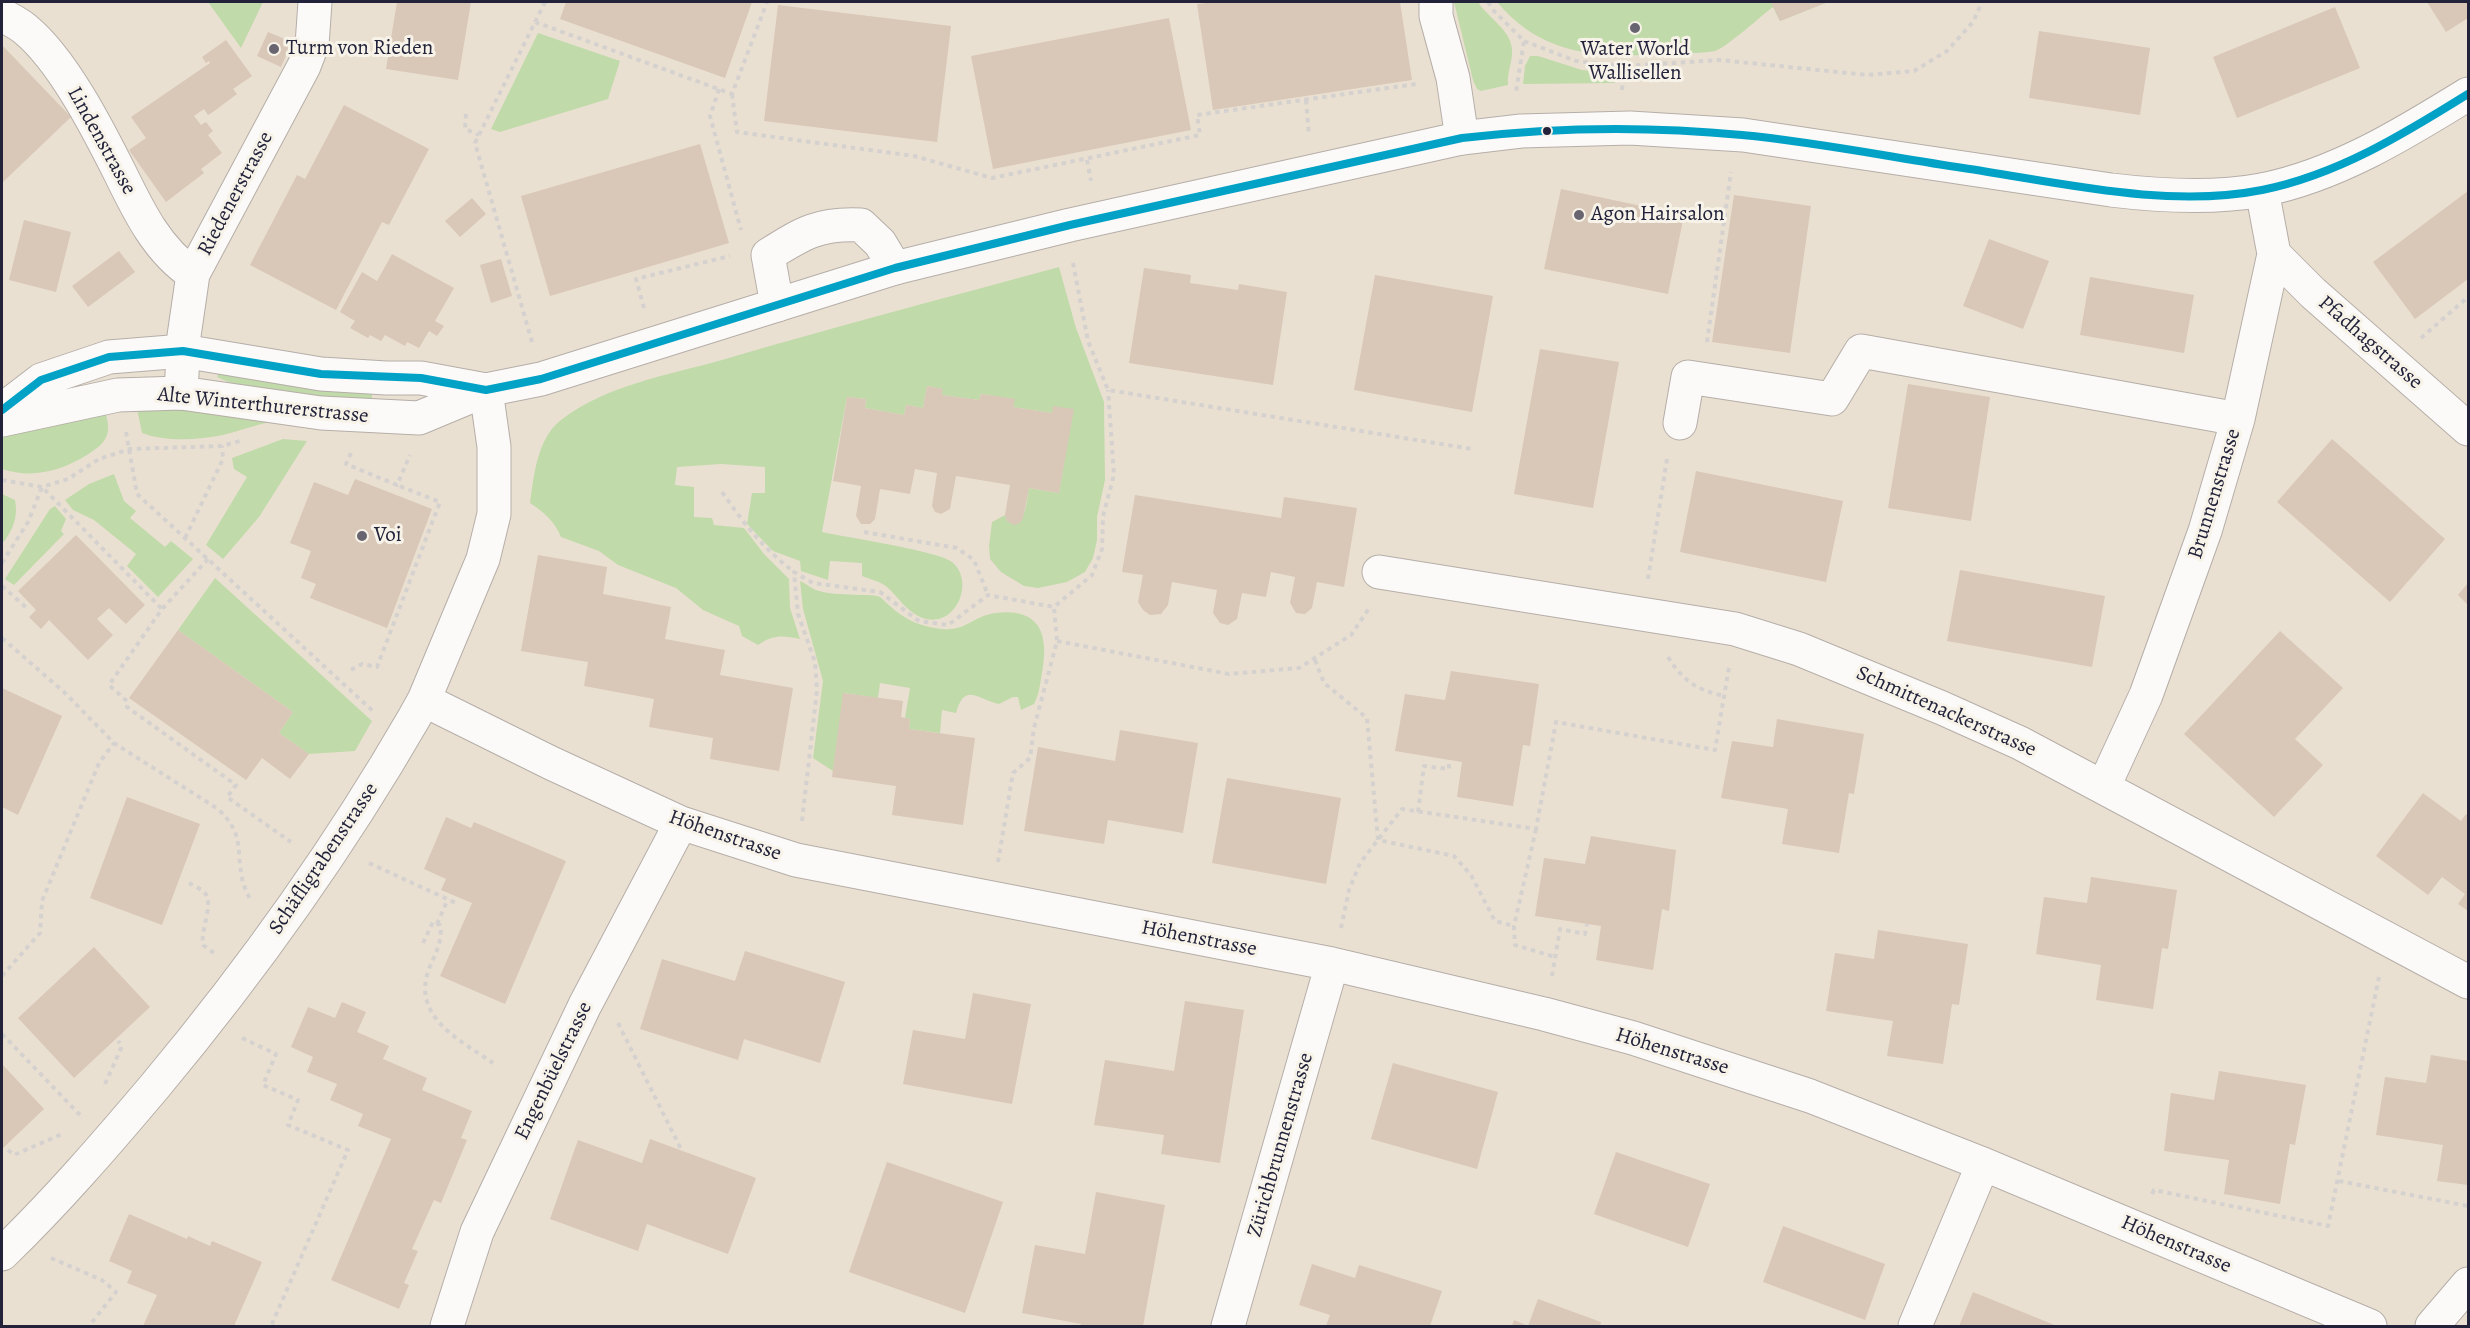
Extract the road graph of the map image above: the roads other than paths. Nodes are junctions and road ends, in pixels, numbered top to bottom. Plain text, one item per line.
1 (315, 2) edge
2 (1436, 2) edge
3 (2, 15) edge
4 (2469, 94) edge
5 (1462, 138) junction
6 (2262, 190) junction
7 (2274, 254) junction
8 (895, 268) junction
9 (193, 274) junction
10 (777, 306) junction
11 (183, 351) junction
12 (486, 390) junction
13 (181, 393) junction
14 (2, 410) edge
15 (2238, 419) junction
16 (2, 420) edge
17 (1680, 423) dead end
18 (2469, 429) edge
19 (1379, 572) road end
20 (424, 700) junction
21 (2104, 786) junction
22 (681, 823) junction
23 (1332, 964) junction
24 (2469, 982) edge
25 (1983, 1164) junction
26 (2, 1254) edge
27 (2469, 1284) edge
28 (447, 1326) edge
29 (1228, 1326) edge
30 (1915, 1326) edge
31 (2370, 1326) edge
32 (2432, 1326) edge

1 - 9 street, Riedenerstrasse
2 - 5 street
3 - 9 street, Lindenstrasse
4 - 6 street, Alte Winterthurerstrasse
5 - 6 street, Alte Winterthurerstrasse
5 - 8 street, Alte Winterthurerstrasse
6 - 7 street, Brunnenstrasse
7 - 15 street, Brunnenstrasse
7 - 18 street, Pfadhagstrasse
8 - 10 street, Alte Winterthurerstrasse
8 - 10 street
9 - 11 street, Riedenerstrasse
10 - 12 street, Alte Winterthurerstrasse
11 - 12 street, Alte Winterthurerstrasse
11 - 13 street, Riedenerstrasse
11 - 14 street, Alte Winterthurerstrasse
12 - 13 street, Alte Winterthurerstrasse
12 - 20 street, Schäfligrabenstrasse
13 - 16 street, Alte Winterthurerstrasse
15 - 17 street
15 - 21 street, Brunnenstrasse
19 - 21 street, Schmittenackerstrasse
20 - 22 street, Höhenstrasse
20 - 26 street, Schäfligrabenstrasse
21 - 24 street, Schmittenackerstrasse
22 - 23 street, Höhenstrasse
22 - 28 street, Engenbüelstrasse
23 - 25 street, Höhenstrasse
23 - 29 street, Zürichbrunnenstrasse
25 - 30 street
25 - 31 street, Höhenstrasse
27 - 32 street

